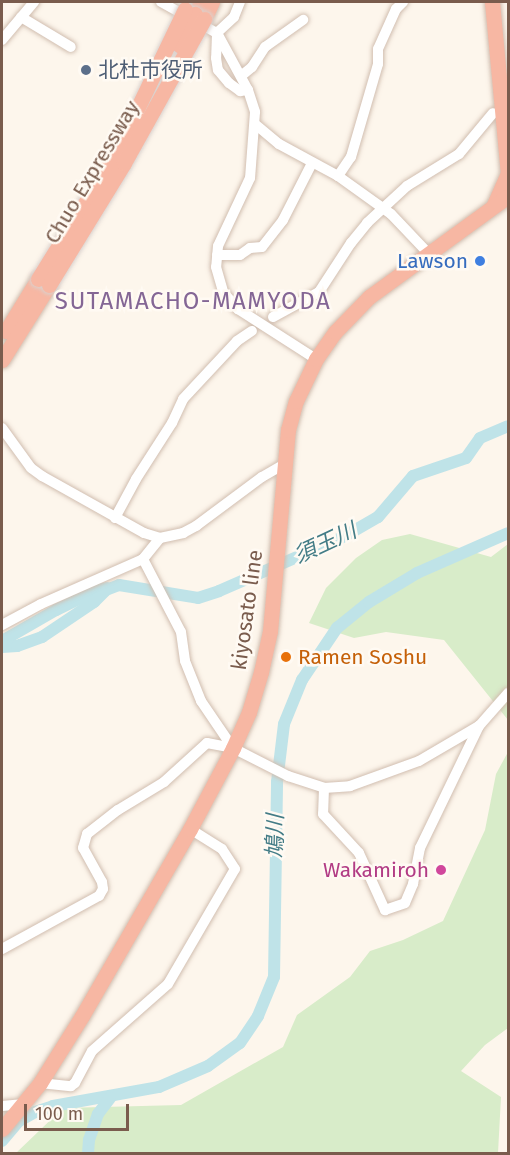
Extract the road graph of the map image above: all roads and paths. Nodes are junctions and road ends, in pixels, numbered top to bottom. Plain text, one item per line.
1 (34, 2) edge
2 (212, 2) edge
3 (240, 2) edge
4 (403, 2) edge
5 (492, 2) edge
6 (500, 2) edge
7 (185, 7) edge
8 (21, 17) junction
9 (303, 20) dead end
10 (218, 33) junction
11 (2, 40) edge
12 (71, 47) dead end
13 (241, 76) junction
14 (248, 90) junction
15 (501, 115) edge
16 (255, 124) junction
17 (312, 163) junction
18 (508, 173) edge
19 (338, 176) junction
20 (508, 195) edge
21 (493, 207) junction
22 (383, 208) junction
23 (429, 254) junction
24 (217, 255) junction
25 (44, 282) junction
26 (273, 317) dead end
27 (252, 331) dead end
28 (2, 339) edge
29 (316, 359) junction
30 (2, 360) edge
31 (2, 428) edge
32 (282, 472) junction
33 (116, 518) junction
34 (160, 538) junction
35 (146, 563) junction
36 (2, 625) edge
37 (508, 693) edge
38 (478, 726) junction
39 (233, 748) junction
40 (324, 788) junction
41 (190, 829) junction
42 (2, 949) edge
43 (40, 1083) junction
44 (24, 1104) junction
45 (2, 1106) edge
46 (2, 1129) edge

1 - 8 street
2 - 7 highway, Chuo Expressway
3 - 10 street
4 - 19 street
5 - 18 highway
6 - 15 highway
7 - 10 street
7 - 25 highway, Chuo Expressway, bridge
7 - 25 highway, Chuo Expressway, bridge
8 - 11 street
8 - 12 street
9 - 13 street
10 - 13 street
10 - 14 street
13 - 14 street
14 - 16 street
15 - 22 street
16 - 17 street
16 - 24 street
17 - 19 street
17 - 24 street
18 - 21 highway
19 - 22 street
20 - 21 highway, kiyosato line
21 - 23 highway, kiyosato line
22 - 23 street
22 - 26 street
23 - 29 highway, kiyosato line
24 - 29 street
25 - 28 highway, Chuo Expressway
25 - 30 highway, Chuo Expressway
27 - 33 street
29 - 32 highway, kiyosato line
31 - 33 street
32 - 34 street
32 - 39 highway, kiyosato line
33 - 34 street
34 - 35 street
35 - 36 street
35 - 39 street
37 - 38 street
38 - 40 street
38 - 40 street
39 - 40 street
39 - 41 highway, kiyosato line
39 - 42 street
41 - 43 highway, kiyosato line
41 - 43 street
43 - 44 highway, kiyosato line
44 - 45 street
44 - 46 highway, kiyosato line

